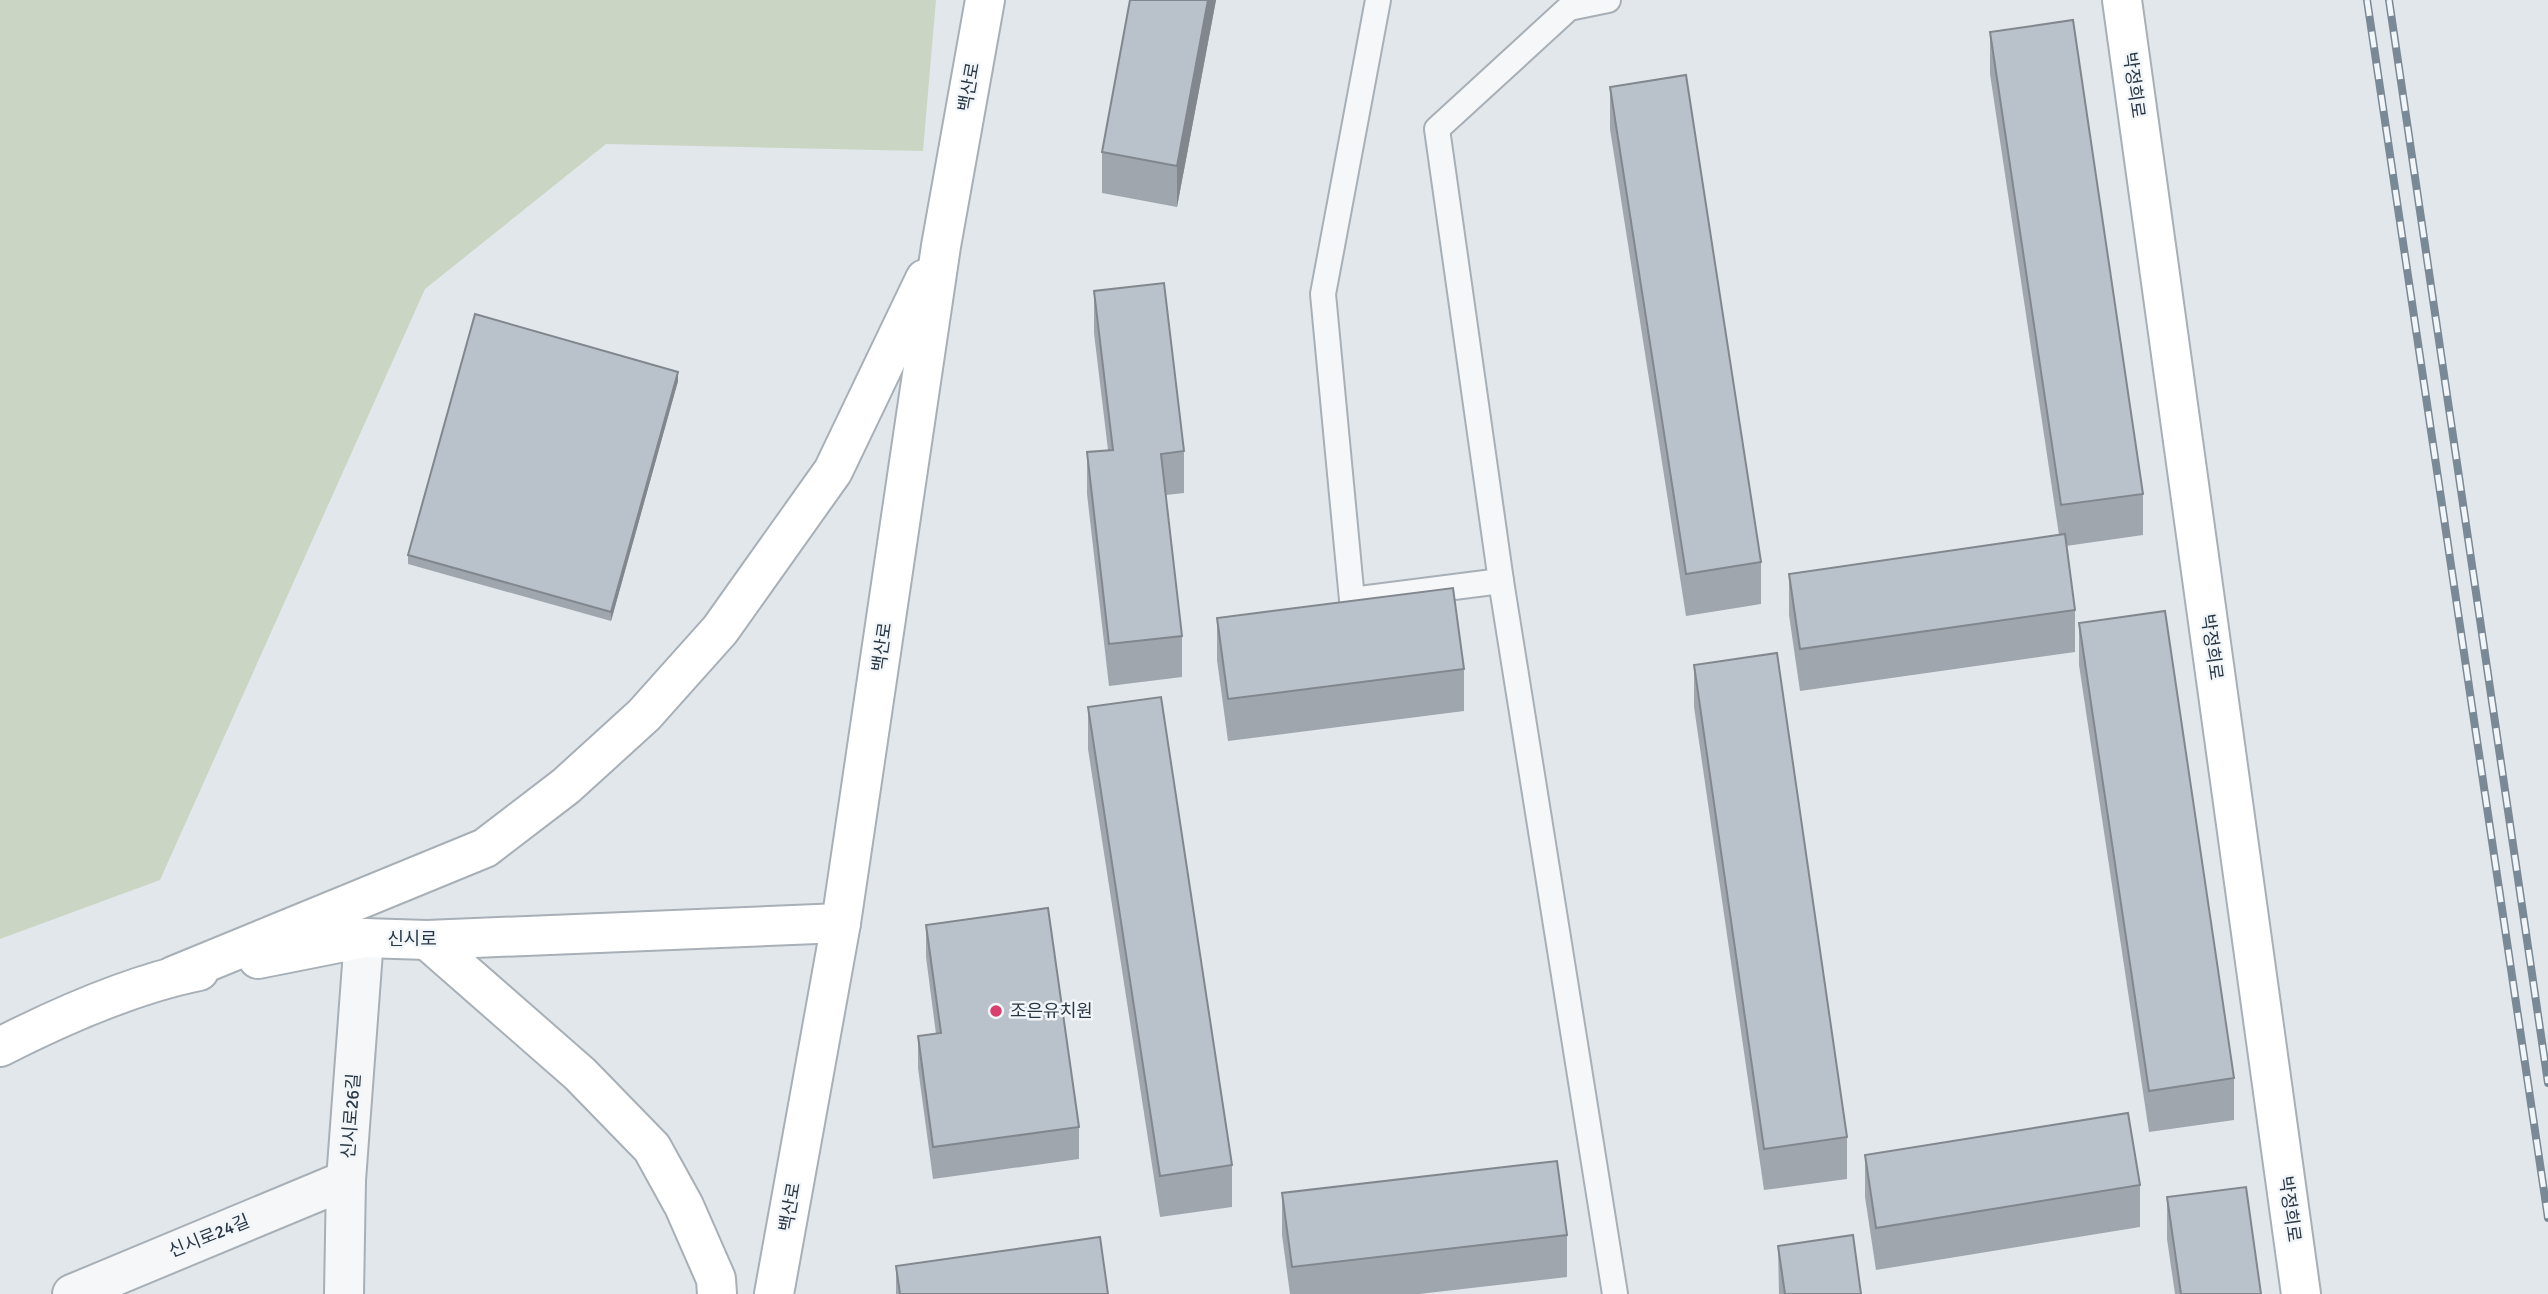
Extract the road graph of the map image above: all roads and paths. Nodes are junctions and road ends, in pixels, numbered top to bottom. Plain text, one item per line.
1 (985, 0) edge
2 (1378, 0) edge
3 (1608, 0) edge
4 (2122, 0) edge
5 (1568, 4) edge
6 (942, 246) junction
7 (1501, 581) junction
8 (842, 923) junction
9 (364, 938) junction
10 (427, 940) junction
11 (173, 976) junction
12 (0, 1047) edge
13 (346, 1180) junction
14 (72, 1294) edge
15 (344, 1294) edge
16 (717, 1294) edge
17 (774, 1294) edge
18 (1615, 1294) edge
19 (2301, 1294) edge

1 - 6 street, 백산로
2 - 7 lane
3 - 5 lane
4 - 19 street, 박정희로
5 - 7 lane
6 - 8 street, 백산로
6 - 11 street
7 - 18 lane
8 - 10 street, 신시로
8 - 17 street, 백산로
9 - 10 street, 신시로
9 - 11 street, 신시로
9 - 13 street, 신시로26길
10 - 16 street
11 - 12 street, 신시로
13 - 14 street, 신시로24길
13 - 15 street, 신시로26길

